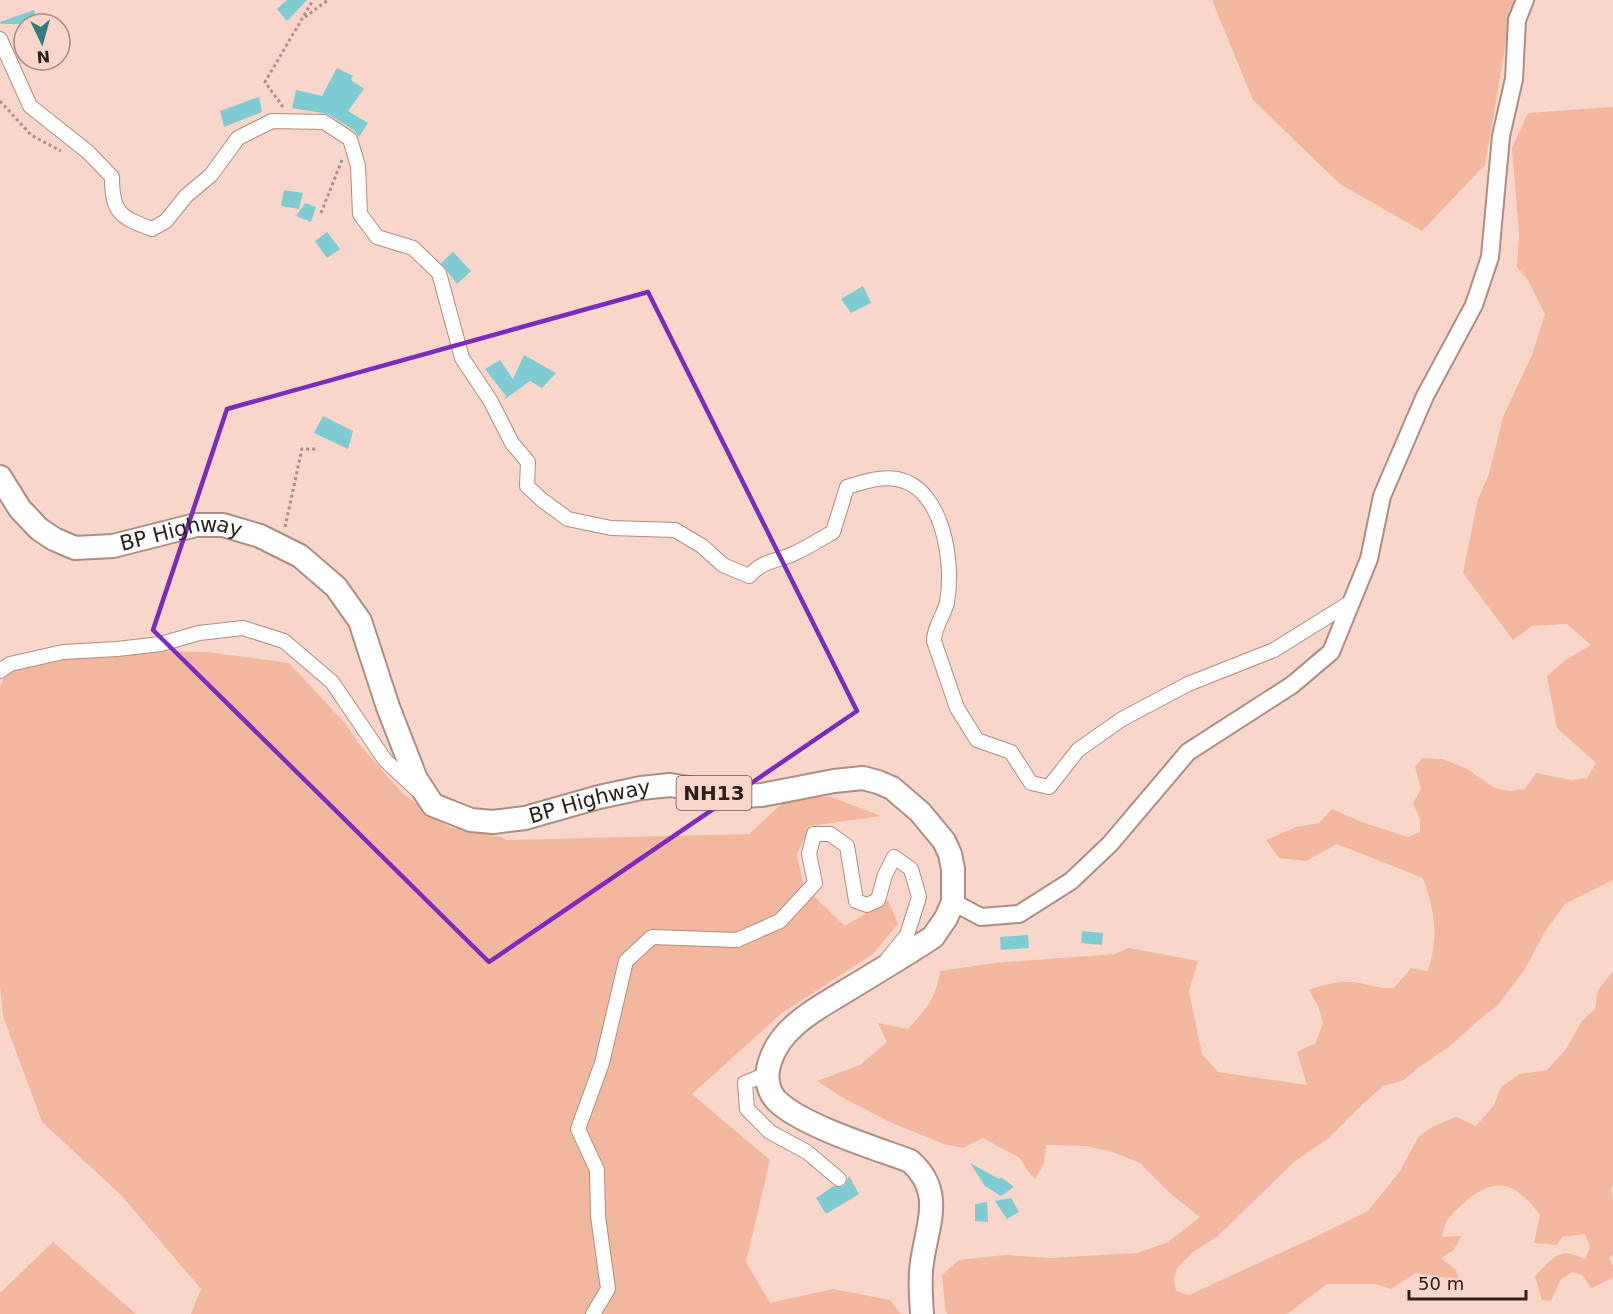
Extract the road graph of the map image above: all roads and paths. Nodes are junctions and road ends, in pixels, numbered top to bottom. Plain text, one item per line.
1 (313, 0) edge
2 (328, 0) edge
3 (1525, 0) edge
4 (303, 18) junction
5 (0, 39) edge
6 (0, 101) edge
7 (284, 108) dead end
8 (350, 139) junction
9 (66, 153) dead end
10 (321, 213) dead end
11 (317, 449) dead end
12 (0, 477) edge
13 (280, 546) junction
14 (1351, 602) junction
15 (0, 671) edge
16 (433, 805) junction
17 (953, 902) junction
18 (877, 972) junction
19 (767, 1074) junction
20 (838, 1179) dead end
21 (593, 1314) edge
22 (922, 1314) edge

1 - 4 path
2 - 4 path
3 - 14 street
4 - 7 path
5 - 8 street
6 - 9 path
8 - 10 path
8 - 14 street
11 - 13 path
12 - 13 highway, BP Highway
13 - 16 highway, BP Highway
14 - 17 street
15 - 16 street
16 - 17 highway, BP Highway / NH13
17 - 18 highway, BP Highway / NH13
18 - 19 highway, BP Highway / NH13
18 - 21 street
19 - 20 street
19 - 22 highway

